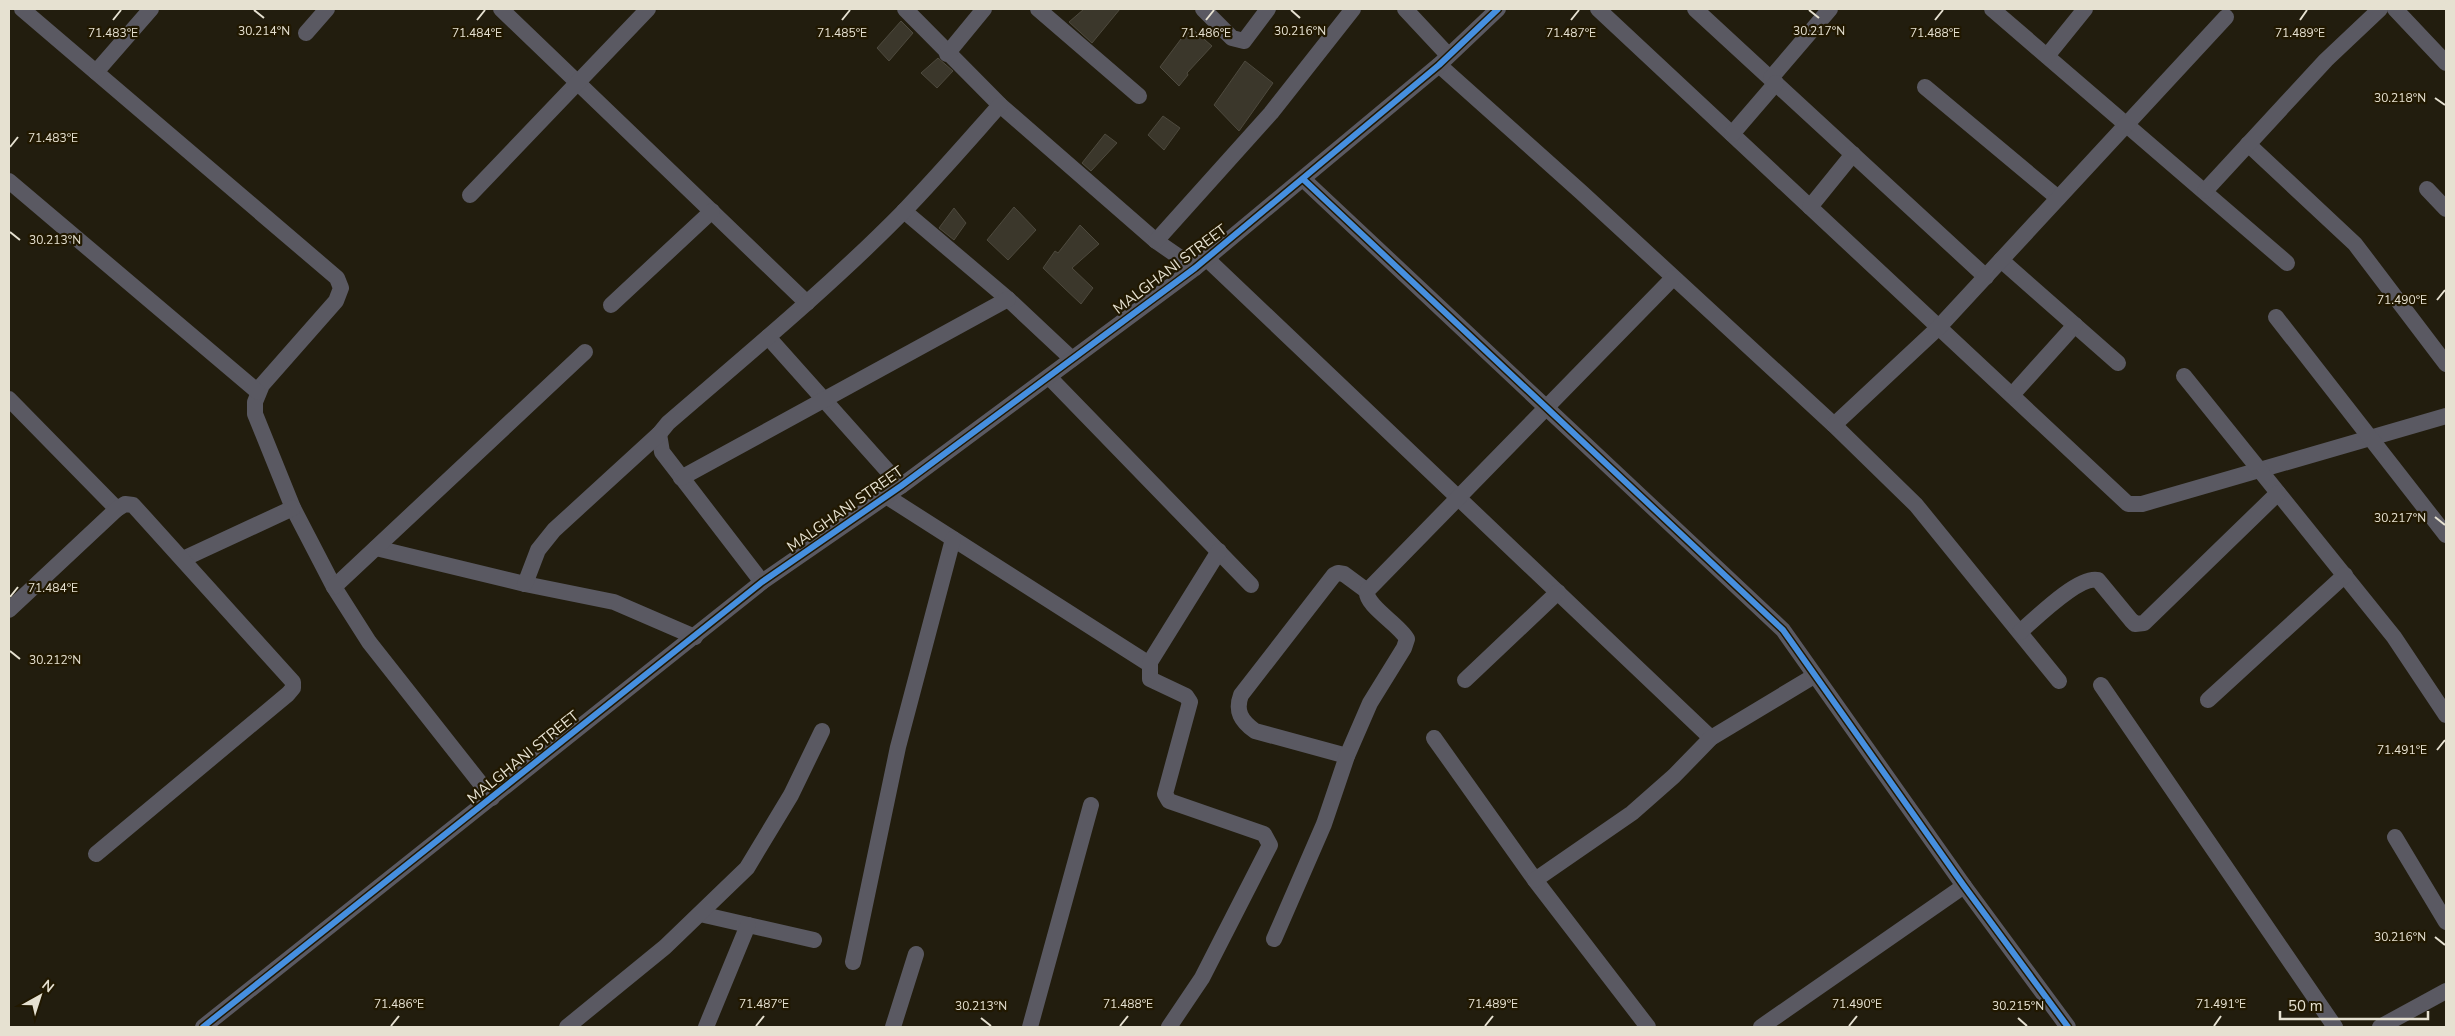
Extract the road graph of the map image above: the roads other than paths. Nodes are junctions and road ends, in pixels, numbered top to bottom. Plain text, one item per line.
1 (22, 9) edge
2 (152, 9) edge
3 (327, 9) edge
4 (501, 9) edge
5 (648, 9) edge
6 (905, 9) edge
7 (984, 9) edge
8 (1038, 9) edge
9 (1204, 9) edge
10 (1268, 9) edge
11 (1353, 9) edge
12 (1405, 9) edge
13 (1498, 9) edge
14 (1598, 9) edge
15 (1695, 9) edge
16 (1830, 9) edge
17 (1992, 9) edge
18 (2085, 9) edge
19 (2380, 9) edge
20 (2395, 9) edge
21 (2226, 17) dead end
22 (306, 33) dead end
23 (947, 54) junction
24 (2047, 56) junction
25 (1443, 60) junction
26 (2446, 63) edge
27 (96, 72) junction
28 (1774, 81) junction
29 (578, 82) junction
30 (1925, 87) dead end
31 (1139, 96) dead end
32 (1000, 105) junction
33 (2128, 123) junction
34 (1732, 134) junction
35 (2248, 144) junction
36 (1853, 154) junction
37 (1303, 179) junction
38 (9, 181) edge
39 (2427, 189) dead end
40 (2205, 191) junction
41 (470, 195) dead end
42 (2058, 198) junction
43 (1810, 207) junction
44 (2446, 209) edge
45 (712, 211) junction
46 (904, 211) junction
47 (1156, 240) junction
48 (2001, 260) junction
49 (2287, 262) dead end
50 (1201, 264) junction
51 (1986, 277) junction
52 (1674, 278) junction
53 (1008, 299) junction
54 (807, 303) junction
55 (611, 305) dead end
56 (2276, 317) dead end
57 (2075, 325) junction
58 (1939, 327) junction
59 (768, 337) junction
60 (586, 352) dead end
61 (1072, 359) junction
62 (2118, 363) dead end
63 (2446, 364) edge
64 (2184, 376) dead end
65 (1049, 377) junction
66 (258, 392) junction
67 (2012, 395) junction
68 (9, 399) edge
69 (824, 399) junction
70 (1546, 406) junction
71 (2446, 416) edge
72 (1834, 425) junction
73 (659, 434) junction
74 (2370, 438) junction
75 (2260, 470) junction
76 (681, 478) junction
77 (901, 486) junction
78 (2278, 493) junction
79 (886, 496) junction
80 (1458, 498) junction
81 (293, 508) junction
82 (117, 509) junction
83 (2446, 535) edge
84 (953, 539) junction
85 (376, 548) junction
86 (1219, 551) junction
87 (182, 559) junction
88 (2345, 575) junction
89 (762, 582) junction
90 (525, 584) junction
91 (1251, 585) dead end
92 (334, 587) junction
93 (1367, 592) junction
94 (1558, 592) junction
95 (9, 610) edge
96 (2020, 632) junction
97 (695, 637) junction
98 (1150, 662) junction
99 (1814, 676) junction
100 (1465, 680) dead end
101 (2059, 681) dead end
102 (2101, 685) dead end
103 (2208, 700) dead end
104 (2446, 715) edge
105 (822, 731) dead end
106 (1434, 738) dead end
107 (1711, 738) junction
108 (1346, 756) junction
109 (492, 798) junction
110 (1091, 805) dead end
111 (2395, 837) dead end
112 (96, 854) dead end
113 (1535, 880) junction
114 (1964, 886) junction
115 (700, 914) junction
116 (2446, 922) edge
117 (748, 925) junction
118 (1274, 938) dead end
119 (814, 940) dead end
120 (916, 954) dead end
121 (853, 962) dead end
122 (2446, 991) edge
123 (203, 1027) edge
124 (567, 1027) edge
125 (706, 1027) edge
126 (893, 1027) edge
127 (1030, 1027) edge
128 (1169, 1027) edge
129 (1648, 1027) edge
130 (1761, 1027) edge
131 (2068, 1027) edge
132 (2335, 1027) edge
133 (2380, 1027) edge

1 - 27 street
2 - 27 street
3 - 22 street
4 - 29 street
5 - 29 street
6 - 23 street
7 - 23 street
8 - 31 street
9 - 10 street
11 - 47 street
12 - 25 street
13 - 25 street, MALGHANI STREET
14 - 34 street
15 - 28 street
16 - 28 street
17 - 24 street
18 - 24 street
19 - 35 street
20 - 26 street
21 - 33 street
23 - 32 street
24 - 33 street
25 - 37 street, MALGHANI STREET
25 - 52 street
27 - 66 street
28 - 34 street
28 - 36 street
29 - 41 street
29 - 45 street
30 - 42 street
32 - 46 street
32 - 47 street
33 - 40 street
33 - 42 street
34 - 43 street
35 - 40 street
35 - 63 street
36 - 43 street
36 - 51 street
37 - 50 street, MALGHANI STREET
37 - 70 street
38 - 66 street
39 - 44 street
40 - 49 street
42 - 48 street
43 - 58 street
45 - 54 street
45 - 55 street
46 - 53 street
46 - 54 street
47 - 50 street
48 - 51 street
48 - 57 street
50 - 61 street, MALGHANI STREET
50 - 80 street
51 - 58 street
52 - 70 street
52 - 72 street
53 - 61 street
53 - 69 street
54 - 59 street
56 - 74 street
57 - 62 street
57 - 67 street
58 - 67 street
58 - 72 street
59 - 69 street
59 - 73 street
60 - 85 street
61 - 65 street, MALGHANI STREET
64 - 75 street
65 - 77 street, MALGHANI STREET
65 - 86 street
66 - 81 street
67 - 75 street
68 - 82 street
69 - 76 street
69 - 77 street
70 - 80 street
70 - 99 street
71 - 74 street
72 - 96 street
73 - 76 street
73 - 90 street
74 - 75 street
74 - 83 street
75 - 78 street
76 - 89 street
77 - 79 street, MALGHANI STREET
78 - 88 street
78 - 96 street
79 - 84 street
79 - 89 street, MALGHANI STREET
80 - 93 street
80 - 94 street
81 - 87 street
81 - 92 street
82 - 87 street
82 - 95 street
84 - 98 street
84 - 121 street
85 - 90 street
85 - 92 street
86 - 91 street
86 - 98 street
87 - 112 street
88 - 103 street
88 - 104 street
89 - 97 street, MALGHANI STREET
90 - 97 street
92 - 109 street
93 - 108 street
93 - 108 street
94 - 100 street
94 - 107 street
96 - 101 street
97 - 109 street, MALGHANI STREET
98 - 128 street
99 - 107 street
99 - 114 street
102 - 132 street
105 - 115 street
106 - 113 street
107 - 113 street
108 - 118 street
109 - 123 street, MALGHANI STREET
110 - 127 street
111 - 116 street
113 - 129 street
114 - 130 street
114 - 131 street
115 - 117 street
115 - 124 street
117 - 119 street
117 - 125 street
120 - 126 street
122 - 133 street

